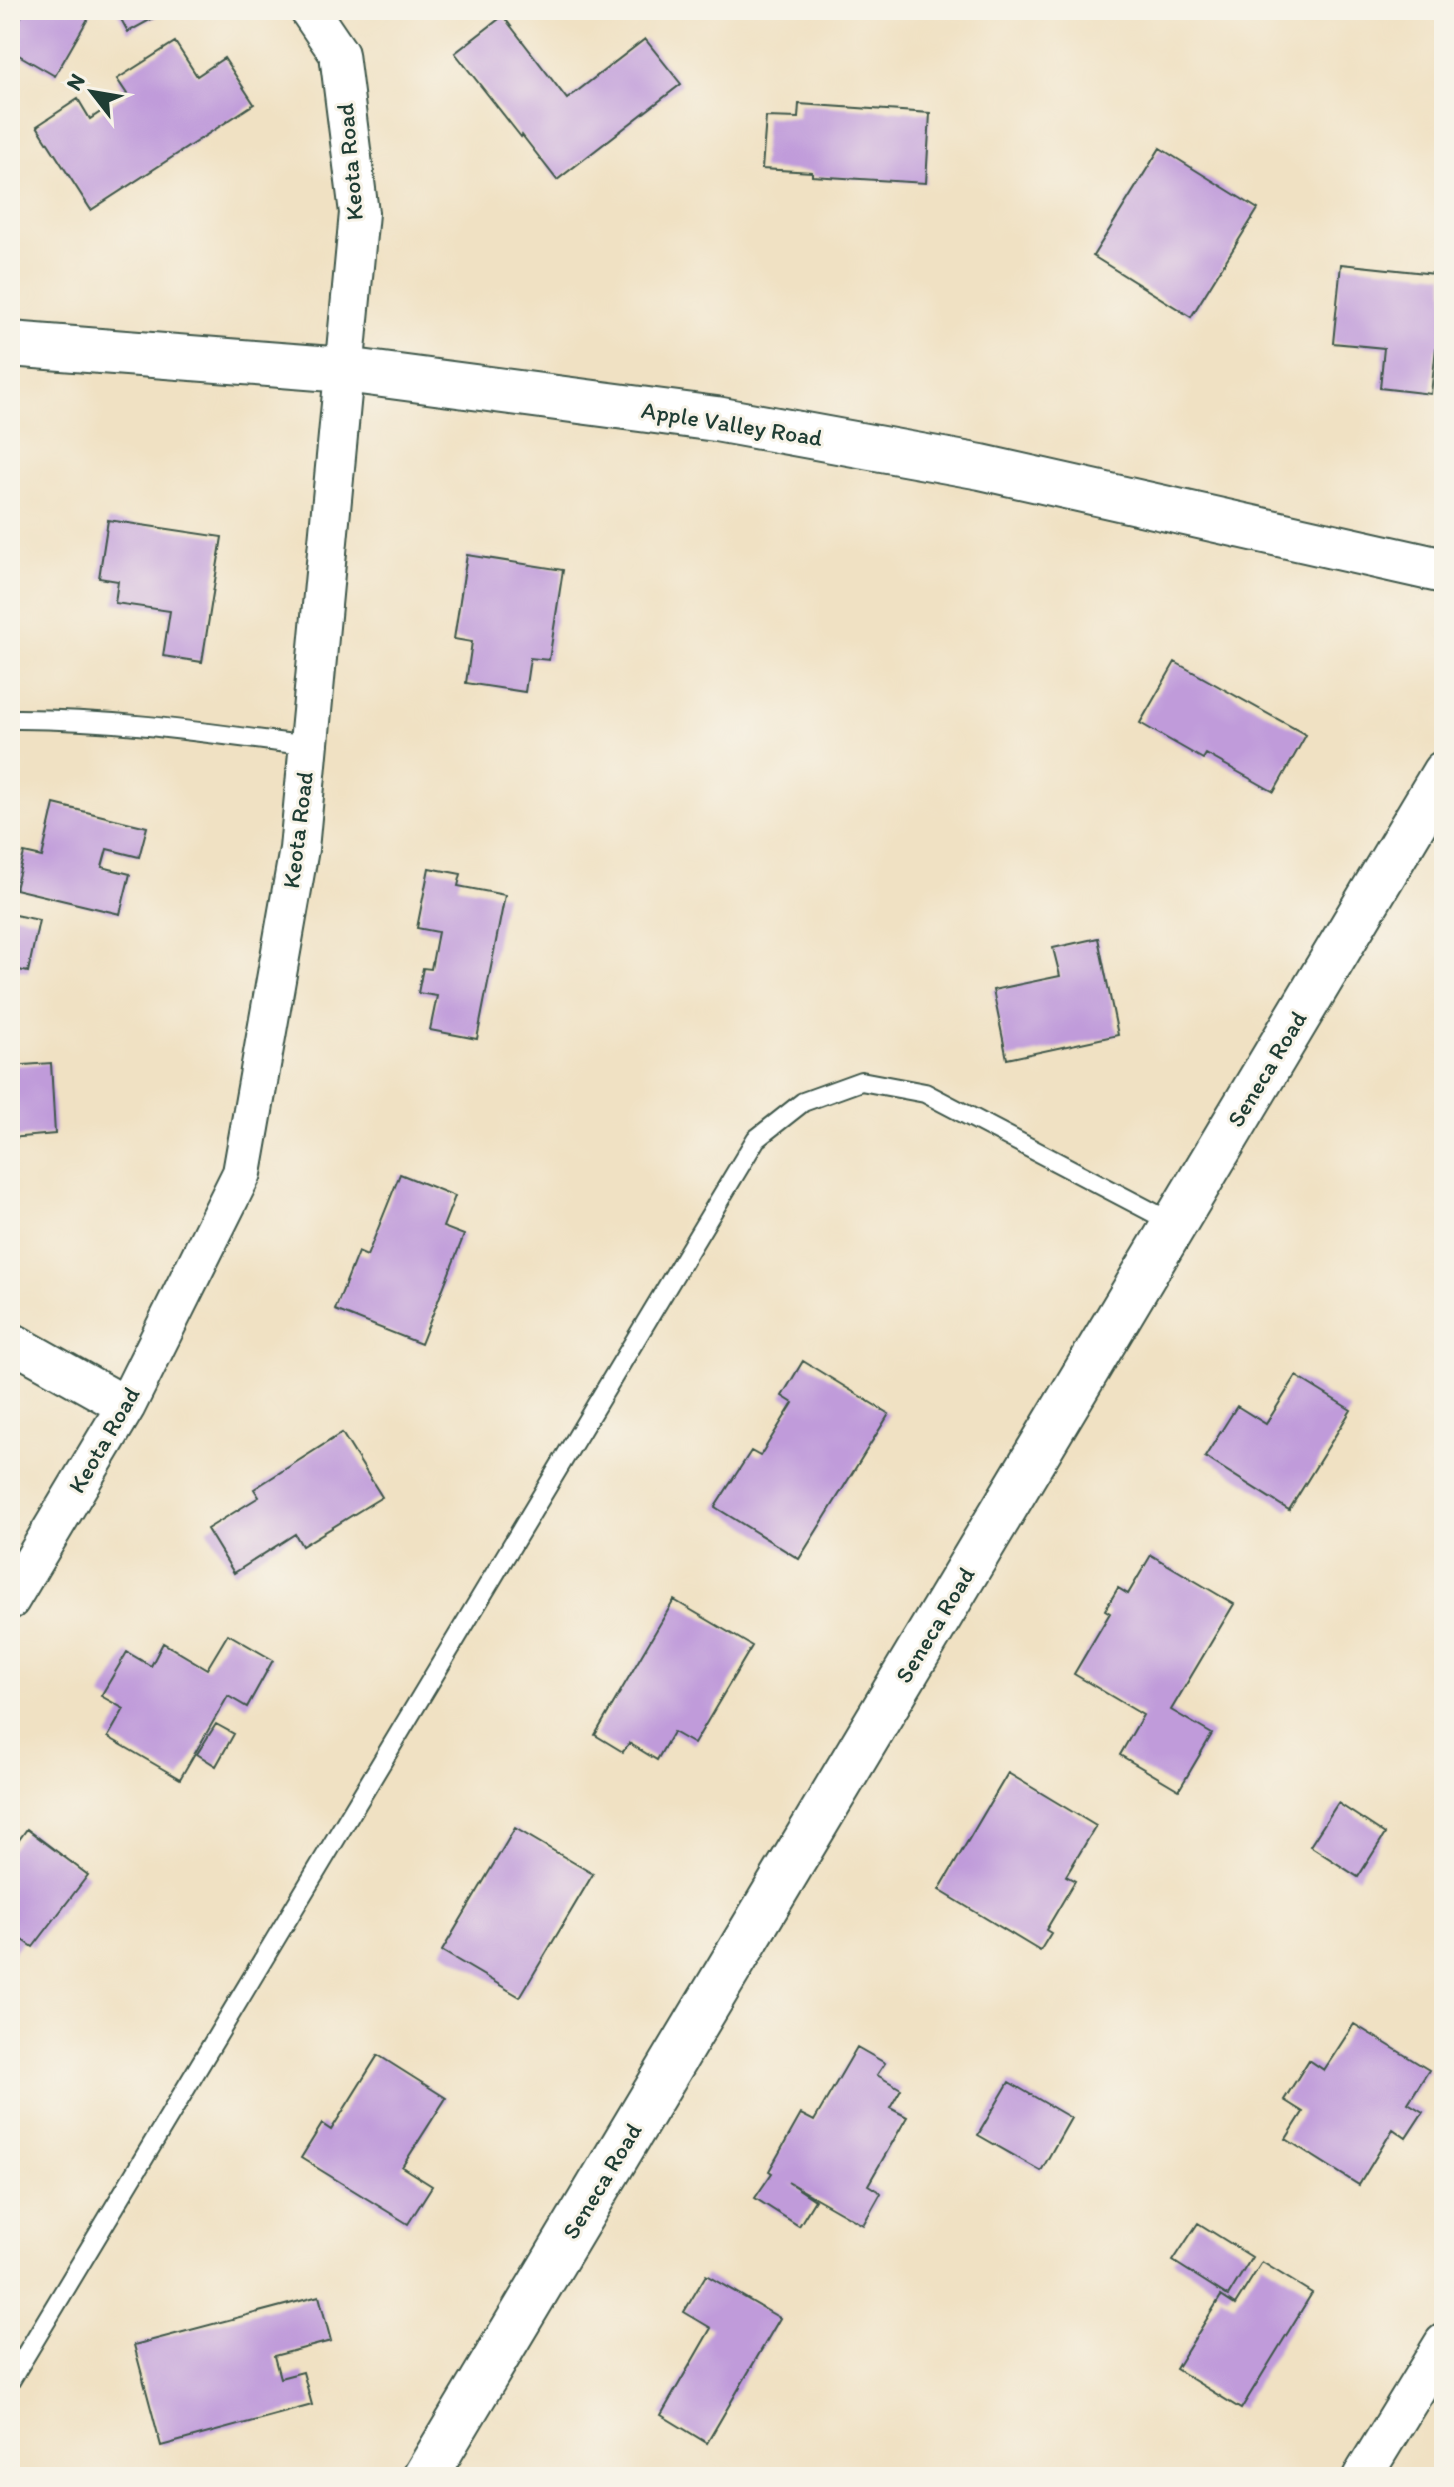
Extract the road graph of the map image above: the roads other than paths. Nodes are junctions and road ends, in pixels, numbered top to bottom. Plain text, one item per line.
1 (309, 10) edge
2 (10, 344) edge
3 (345, 370) junction
4 (1444, 571) edge
5 (10, 719) edge
6 (308, 746) junction
7 (1444, 773) edge
8 (1175, 1224) junction
9 (10, 1341) edge
10 (126, 1406) junction
11 (10, 1600) edge
12 (1444, 2343) edge
13 (10, 2381) edge
14 (425, 2477) edge
15 (1362, 2477) edge

1 - 3 street, Keota Road
2 - 3 street, Apple Valley Road
3 - 4 street, Apple Valley Road
3 - 6 street, Keota Road
5 - 6 lane
6 - 10 street, Keota Road
7 - 8 street, Seneca Road
8 - 13 lane
8 - 14 street, Seneca Road
9 - 10 street
10 - 11 street, Keota Road
12 - 15 street

